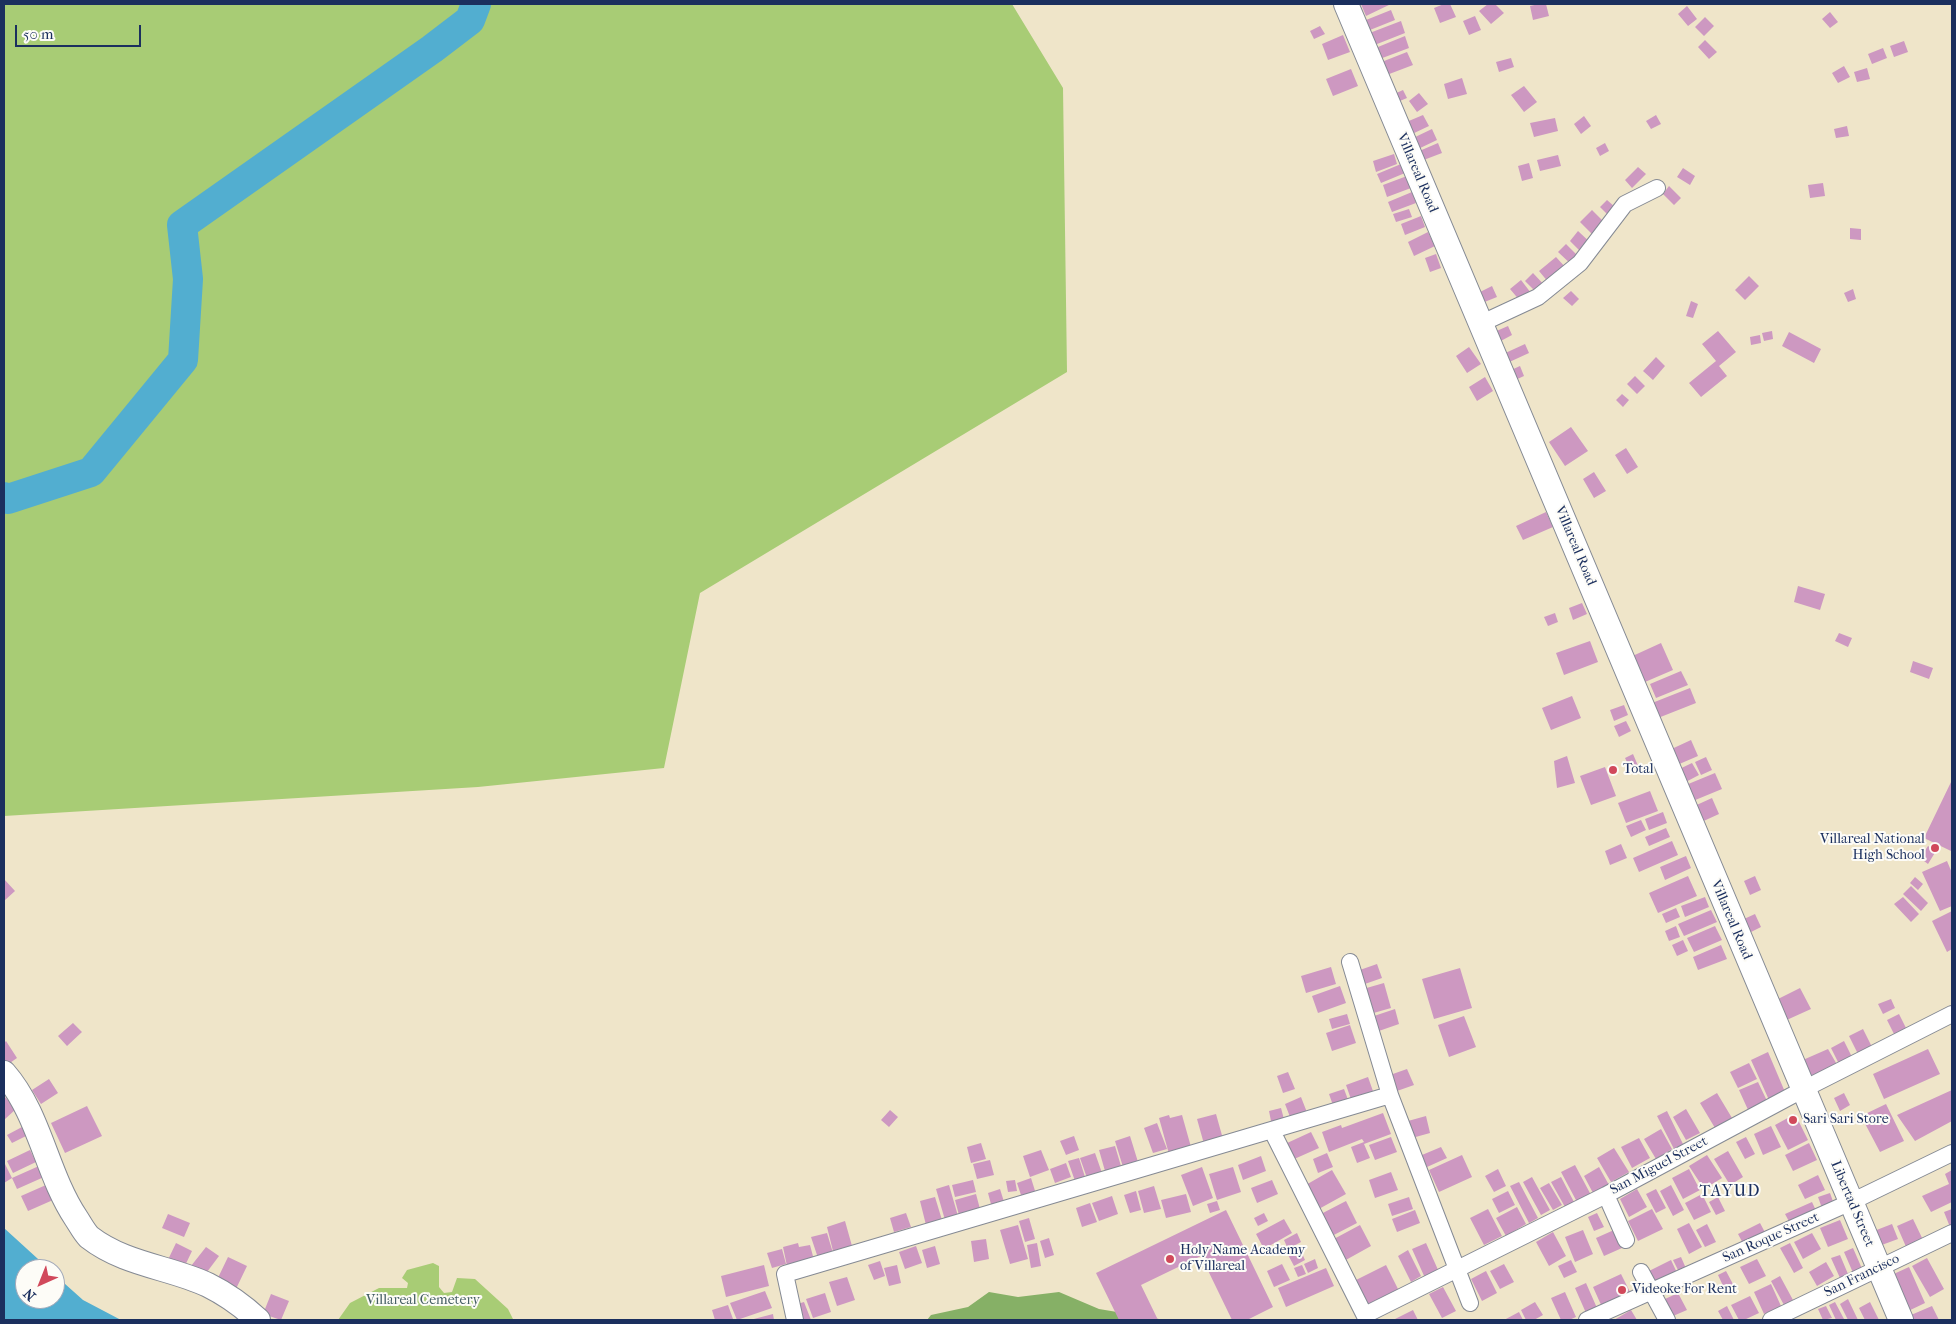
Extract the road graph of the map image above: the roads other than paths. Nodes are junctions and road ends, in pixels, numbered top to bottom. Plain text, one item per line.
1 (1346, 4) edge
2 (1657, 188) dead end
3 (1482, 323) junction
4 (1350, 962) dead end
5 (1952, 1014) edge
6 (4, 1073) edge
7 (1804, 1088) junction
8 (1390, 1095) junction
9 (1272, 1131) junction
10 (1952, 1153) edge
11 (1606, 1195) junction
12 (1851, 1202) junction
13 (1952, 1233) edge
14 (1626, 1240) dead end
15 (1880, 1267) junction
16 (1455, 1269) junction
17 (1641, 1272) dead end
18 (1651, 1292) junction
19 (1470, 1303) dead end
20 (1366, 1318) edge
21 (258, 1320) edge
22 (796, 1320) edge
23 (1587, 1320) edge
24 (1667, 1320) edge
25 (1771, 1320) edge
26 (1901, 1320) edge

1 - 3 main road, Villareal Road
2 - 3 street
3 - 7 main road, Villareal Road
4 - 8 street
5 - 7 street, San Miguel Street
6 - 21 main road
7 - 11 street, San Miguel Street
7 - 12 main road, Libertad Street
8 - 9 street
8 - 16 street
9 - 20 street
9 - 22 street
10 - 12 street, San Roque Street
11 - 14 street
11 - 16 street, San Miguel Street
12 - 15 main road, Libertad Street
12 - 18 street, San Roque Street
13 - 15 street, San Francisco
15 - 25 street, San Francisco
15 - 26 main road, Libertad Street
16 - 19 street
16 - 20 street, San Miguel Street
17 - 18 street
18 - 23 street, San Roque Street
18 - 24 street

